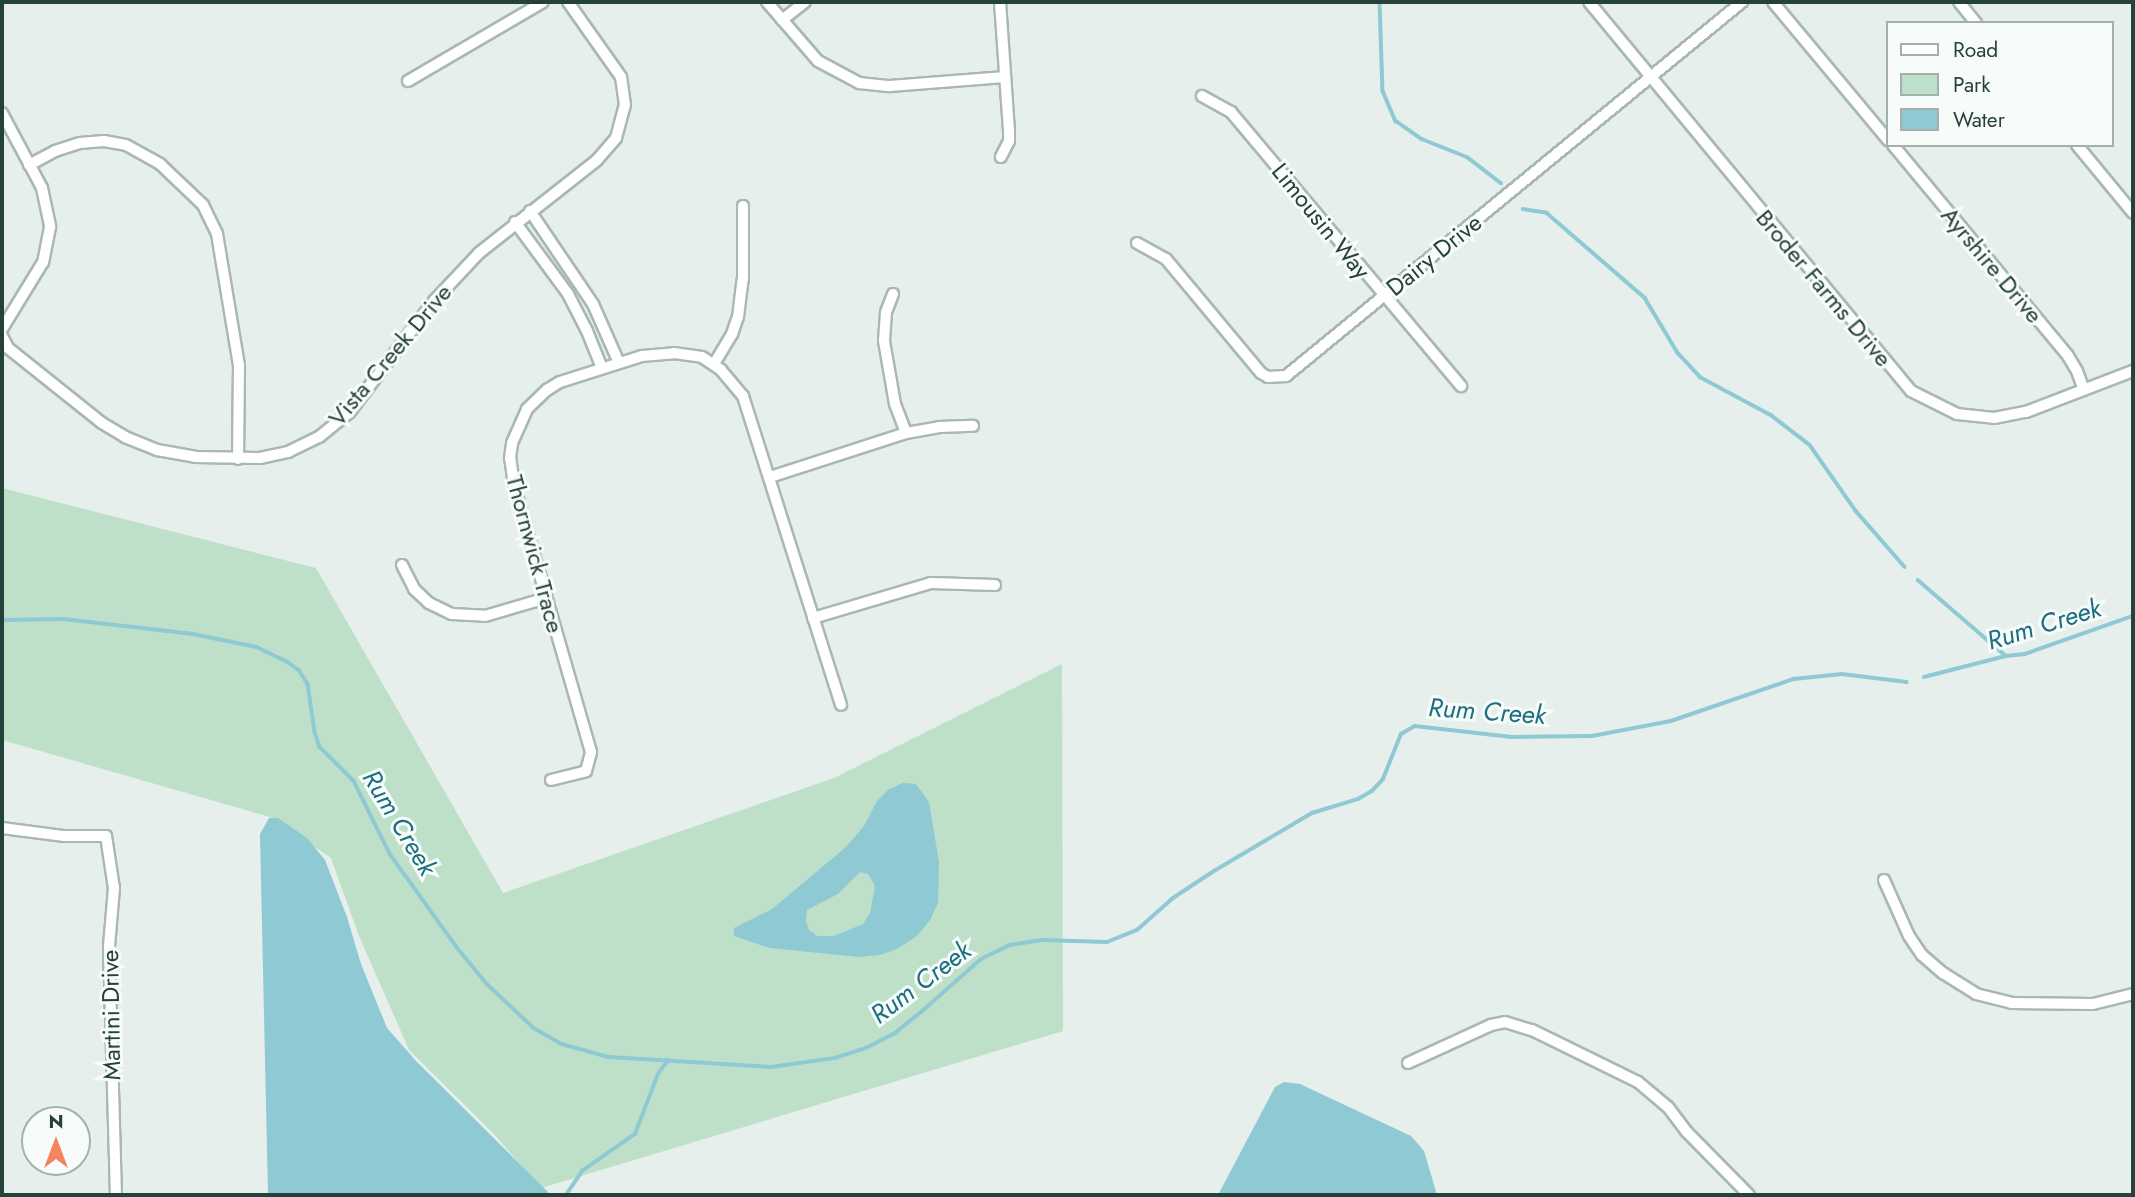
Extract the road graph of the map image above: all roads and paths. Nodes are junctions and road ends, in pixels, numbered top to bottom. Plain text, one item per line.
1 (542, 2) edge
2 (568, 2) edge
3 (768, 2) edge
4 (805, 2) edge
5 (1000, 2) edge
6 (1589, 2) edge
7 (1742, 2) edge
8 (1773, 2) edge
9 (1959, 2) edge
10 (782, 20) junction
11 (1974, 21) edge
12 (1650, 76) junction
13 (1005, 77) junction
14 (408, 81) dead end
15 (1202, 96) dead end
16 (2, 113) edge
17 (1886, 138) edge
18 (1895, 147) edge
19 (2079, 147) edge
20 (1001, 158) dead end
21 (29, 165) junction
22 (743, 205) dead end
23 (530, 211) junction
24 (2133, 213) edge
25 (515, 222) junction
26 (1137, 243) dead end
27 (580, 283) junction
28 (568, 294) junction
29 (893, 294) dead end
30 (1383, 296) junction
31 (2, 329) edge
32 (2, 337) edge
33 (619, 363) junction
34 (714, 364) junction
35 (602, 368) junction
36 (2133, 371) edge
37 (1461, 386) dead end
38 (2084, 390) junction
39 (973, 426) dead end
40 (906, 433) junction
41 (239, 459) junction
42 (770, 477) junction
43 (402, 565) dead end
44 (995, 585) dead end
45 (545, 598) junction
46 (814, 618) junction
47 (841, 705) dead end
48 (551, 780) dead end
49 (2, 828) edge
50 (1884, 880) dead end
51 (2133, 994) edge
52 (1408, 1063) dead end
53 (116, 1195) edge
54 (1749, 1195) edge

1 - 14 street
2 - 23 street, Vista Creek Drive
3 - 10 street
4 - 10 street
5 - 13 street
6 - 12 street, Broder Farms Drive
7 - 12 street, Dairy Drive
8 - 17 street
9 - 11 street
10 - 13 street
12 - 30 street, Dairy Drive
12 - 38 street, Broder Farms Drive
13 - 20 street
15 - 30 street, Limousin Way
16 - 21 street
18 - 38 street, Ayrshire Drive
19 - 24 street
21 - 31 street
21 - 41 street
22 - 34 street
23 - 25 street, Vista Creek Drive
23 - 27 street
25 - 28 street
25 - 41 street, Vista Creek Drive
26 - 30 street, Dairy Drive
27 - 28 street
27 - 33 street
28 - 35 street
29 - 40 street
30 - 37 street, Limousin Way
32 - 41 street, Vista Creek Drive
33 - 34 street, Thornwick Trace
33 - 35 street, Thornwick Trace
34 - 42 street, Thornwick Trace
35 - 45 street, Thornwick Trace
36 - 38 street, Broder Farms Drive
39 - 40 street
40 - 42 street
42 - 46 street, Thornwick Trace
43 - 45 street
44 - 46 street
45 - 48 street, Thornwick Trace
46 - 47 street, Thornwick Trace
49 - 53 street, Martini Drive
50 - 51 street
52 - 54 street

